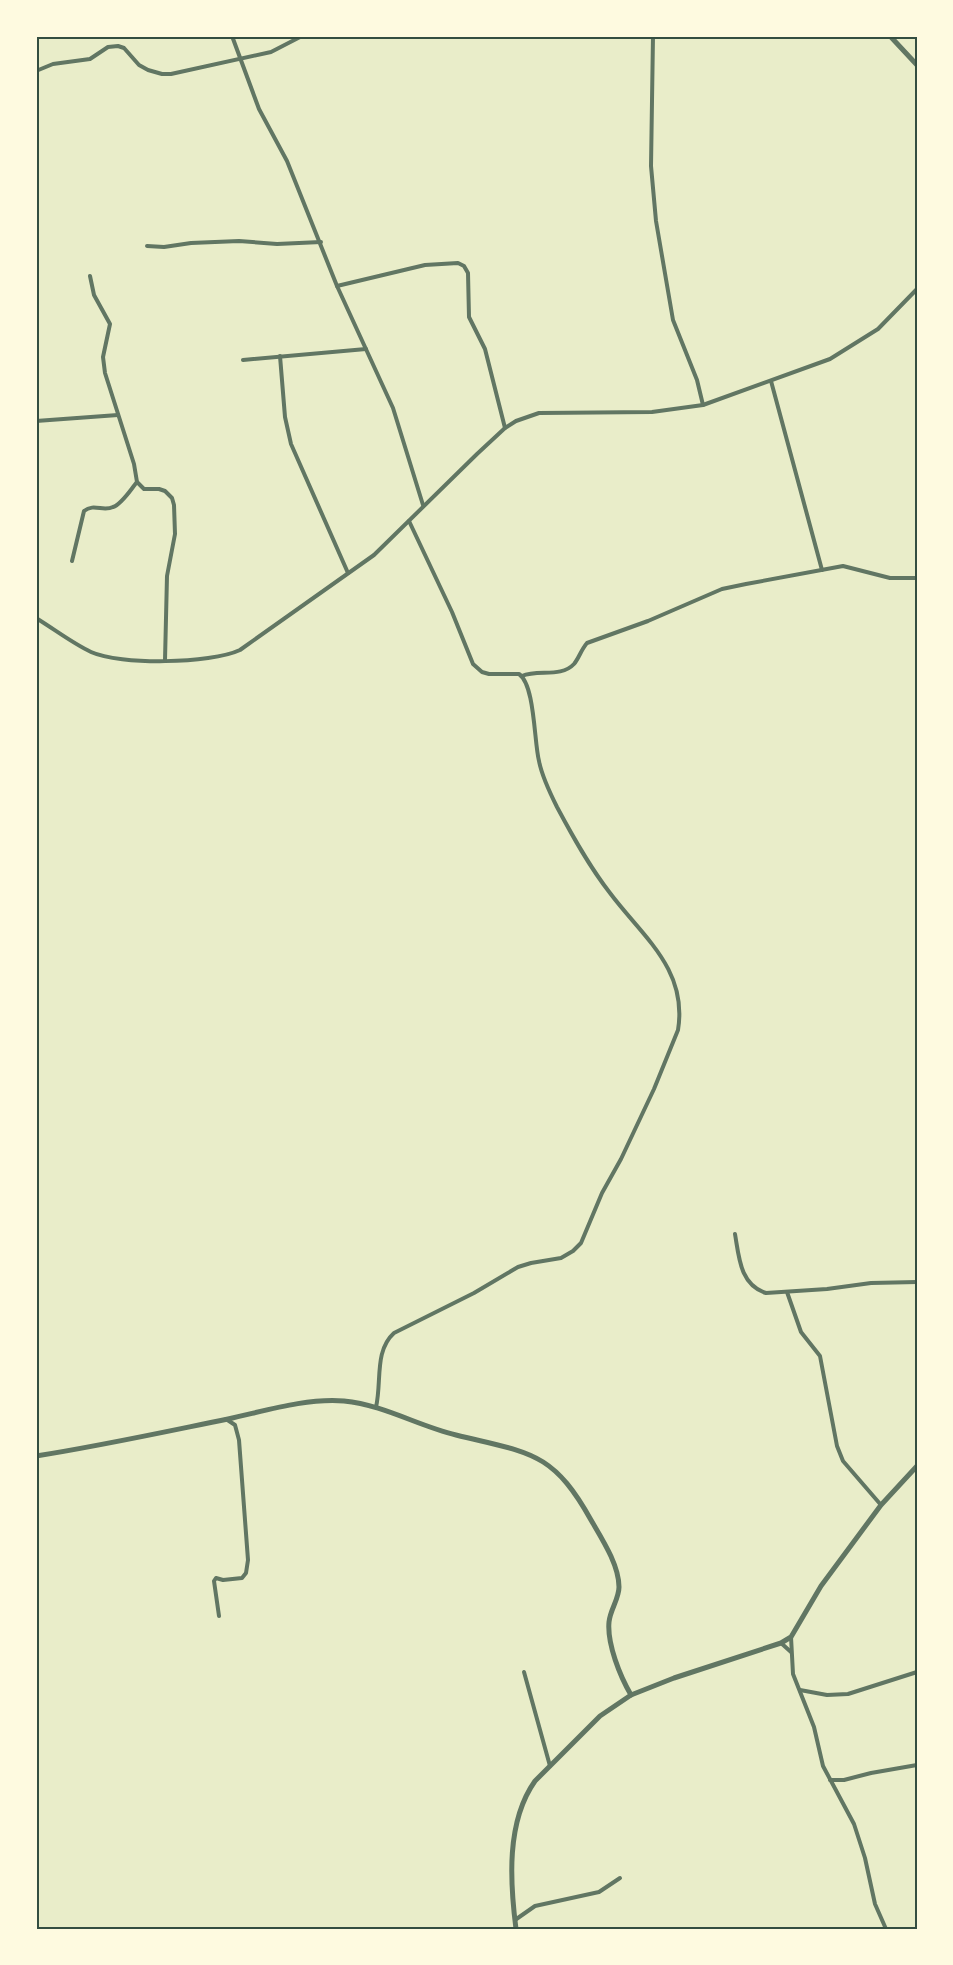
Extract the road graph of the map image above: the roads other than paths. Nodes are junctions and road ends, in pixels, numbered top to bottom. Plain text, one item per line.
1 (232, 36) edge
2 (302, 36) edge
3 (653, 36) edge
4 (890, 36) edge
5 (240, 59) junction
6 (917, 65) edge
7 (36, 71) edge
8 (321, 242) junction
9 (147, 246) dead end
10 (90, 276) dead end
11 (337, 286) junction
12 (917, 289) edge
13 (366, 349) junction
14 (280, 356) junction
15 (243, 360) dead end
16 (771, 381) junction
17 (703, 405) junction
18 (118, 415) junction
19 (36, 421) edge
20 (505, 428) junction
21 (137, 482) junction
22 (423, 505) junction
23 (409, 521) junction
24 (72, 561) dead end
25 (822, 570) junction
26 (348, 573) junction
27 (917, 578) edge
28 (36, 618) edge
29 (165, 660) junction
30 (522, 676) junction
31 (735, 1234) dead end
32 (917, 1281) edge
33 (787, 1292) junction
34 (376, 1407) junction
35 (226, 1419) junction
36 (36, 1456) edge
37 (917, 1466) edge
38 (914, 1474) edge
39 (881, 1505) junction
40 (219, 1616) dead end
41 (791, 1637) junction
42 (781, 1643) junction
43 (791, 1652) junction
44 (524, 1672) dead end
45 (917, 1672) edge
46 (800, 1690) junction
47 (631, 1695) junction
48 (917, 1765) edge
49 (550, 1766) junction
50 (830, 1780) junction
51 (620, 1878) dead end
52 (515, 1921) junction
53 (516, 1929) edge
54 (886, 1929) edge

1 - 5 street
2 - 5 street
3 - 17 street
4 - 6 street
5 - 7 street
5 - 8 street
8 - 9 street
8 - 11 street
10 - 18 street
11 - 13 street
11 - 20 street
12 - 16 street
13 - 14 street
13 - 22 street
14 - 15 street
14 - 26 street
16 - 17 street
16 - 25 street
17 - 20 street
18 - 19 street
18 - 21 street
20 - 22 street
21 - 24 street
21 - 29 street
22 - 23 street
23 - 26 street
23 - 30 street
25 - 27 street
25 - 30 street
26 - 29 street
28 - 29 street
30 - 34 street
31 - 33 street
32 - 33 street
33 - 39 street
34 - 35 street
34 - 47 street
35 - 36 street
35 - 40 street
37 - 38 street
38 - 39 street
39 - 41 street
41 - 42 street
41 - 43 street
42 - 43 street
42 - 47 street
43 - 46 street
44 - 49 street
45 - 46 street
46 - 50 street
47 - 49 street
48 - 50 street
49 - 52 street
50 - 54 street
51 - 52 street
52 - 53 street

